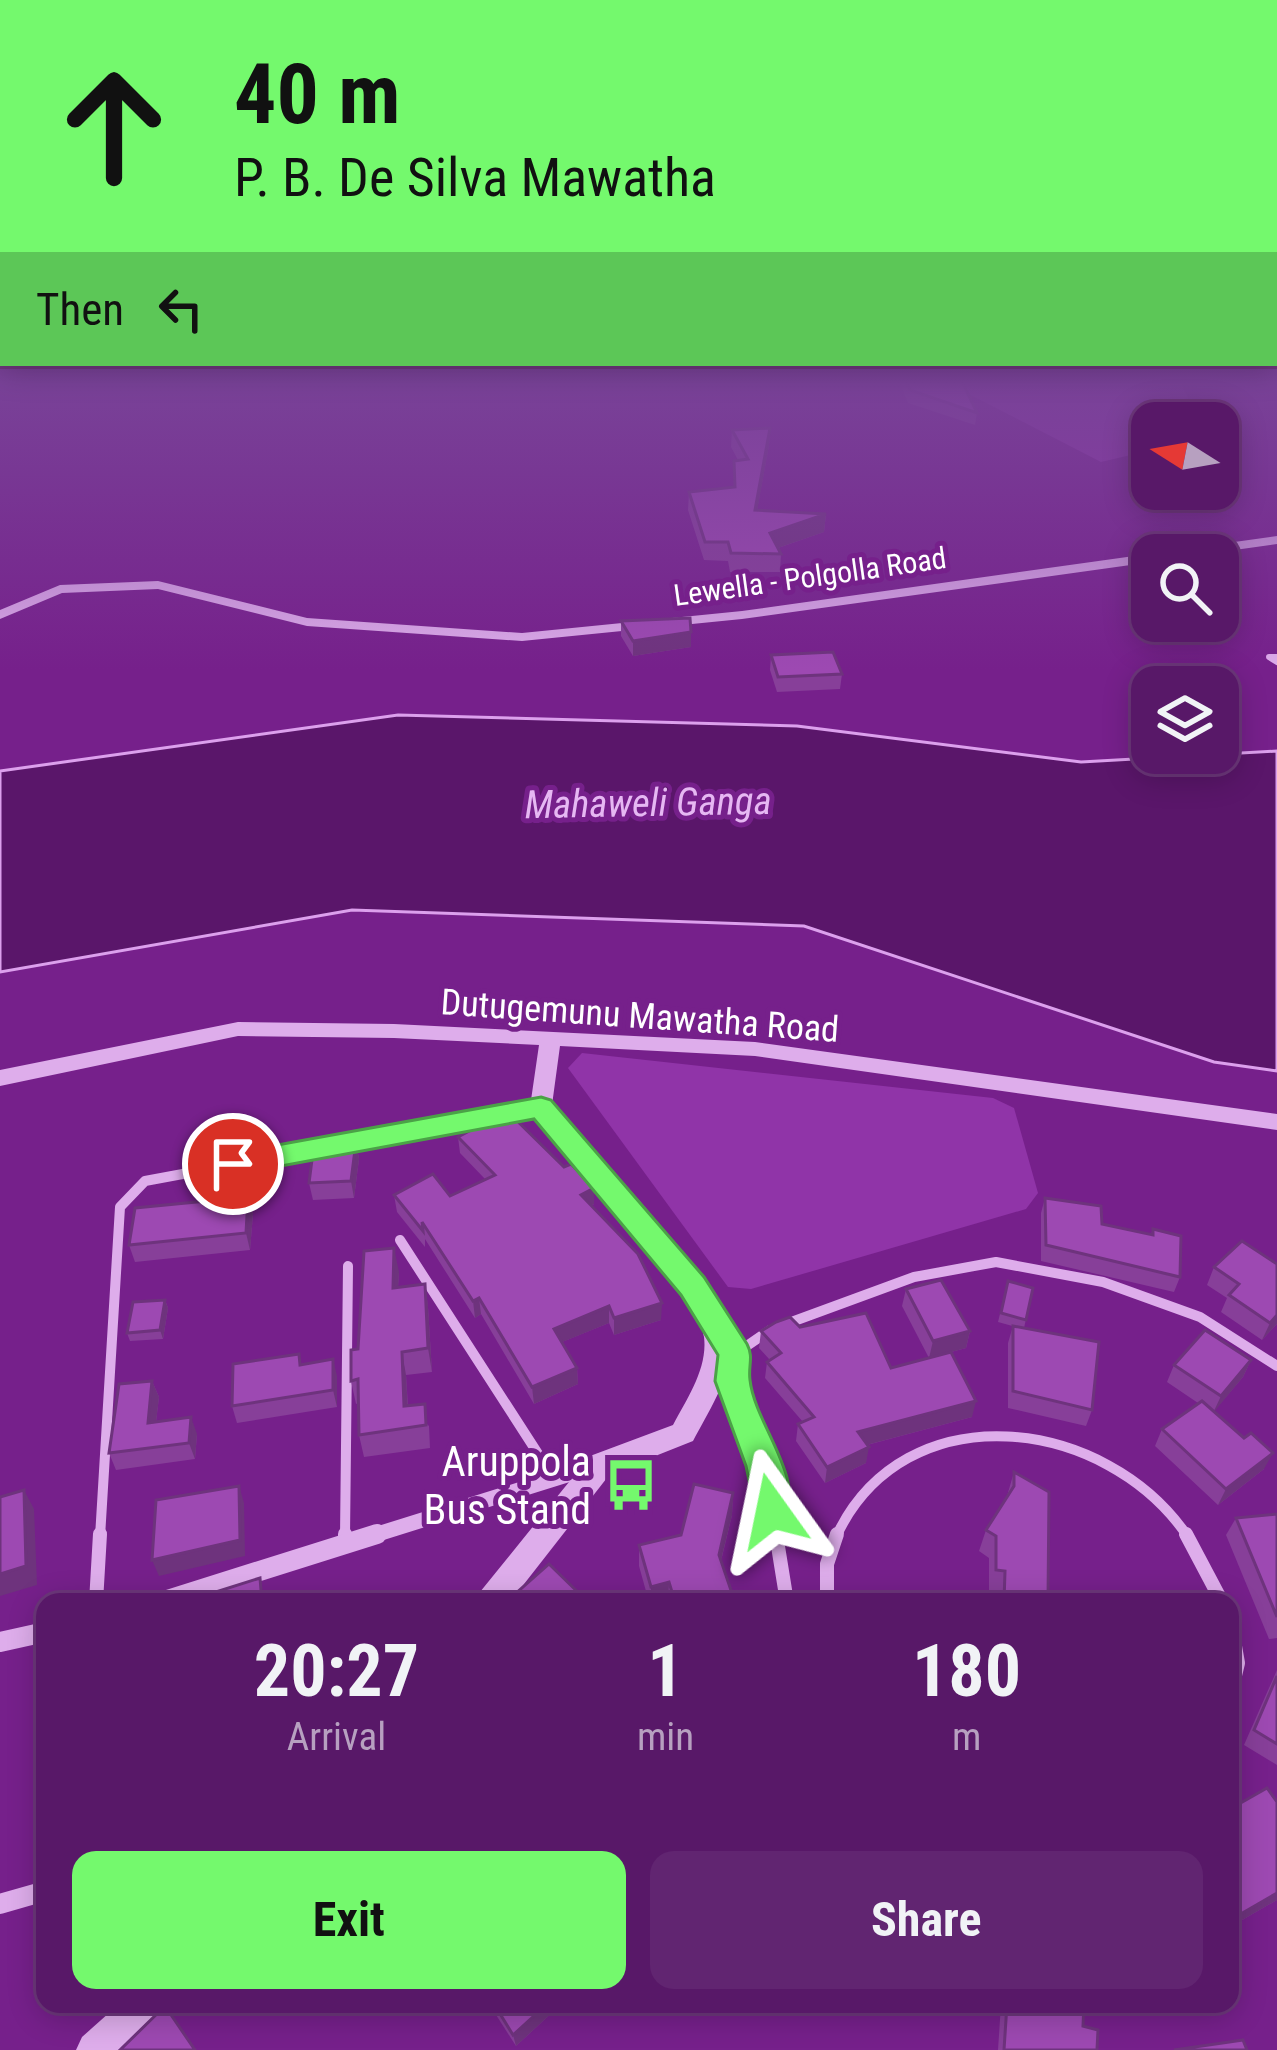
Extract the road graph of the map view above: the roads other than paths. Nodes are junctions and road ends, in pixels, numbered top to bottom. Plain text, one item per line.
1 (1277, 540) edge
2 (0, 615) edge
3 (550, 1040) junction
4 (0, 1078) edge
5 (541, 1107) junction
6 (1277, 1121) edge
7 (400, 1240) dead end
8 (348, 1266) dead end
9 (726, 1343) junction
10 (1277, 1366) edge
11 (600, 1465) junction
12 (553, 1477) junction
13 (345, 1546) junction
14 (97, 1593) edge
15 (191, 1593) edge
16 (498, 1593) edge
17 (785, 1593) edge
18 (825, 1593) edge
19 (1218, 1593) edge
20 (36, 1634) edge
21 (0, 1642) edge
22 (36, 1894) edge
23 (0, 1904) edge
24 (136, 2013) edge
25 (95, 2050) edge

1 - 2 street, Lewella - Polgolla Road
3 - 4 street, Dutugemunu Mawatha Road
3 - 5 street
3 - 6 street, Dutugemunu Mawatha Road
5 - 9 street
5 - 14 lane
7 - 12 lane
8 - 13 lane
9 - 10 lane
9 - 11 street
9 - 17 lane
11 - 12 street
11 - 16 street
12 - 13 street
13 - 15 street
18 - 19 lane
20 - 21 street
22 - 23 street
24 - 25 street

